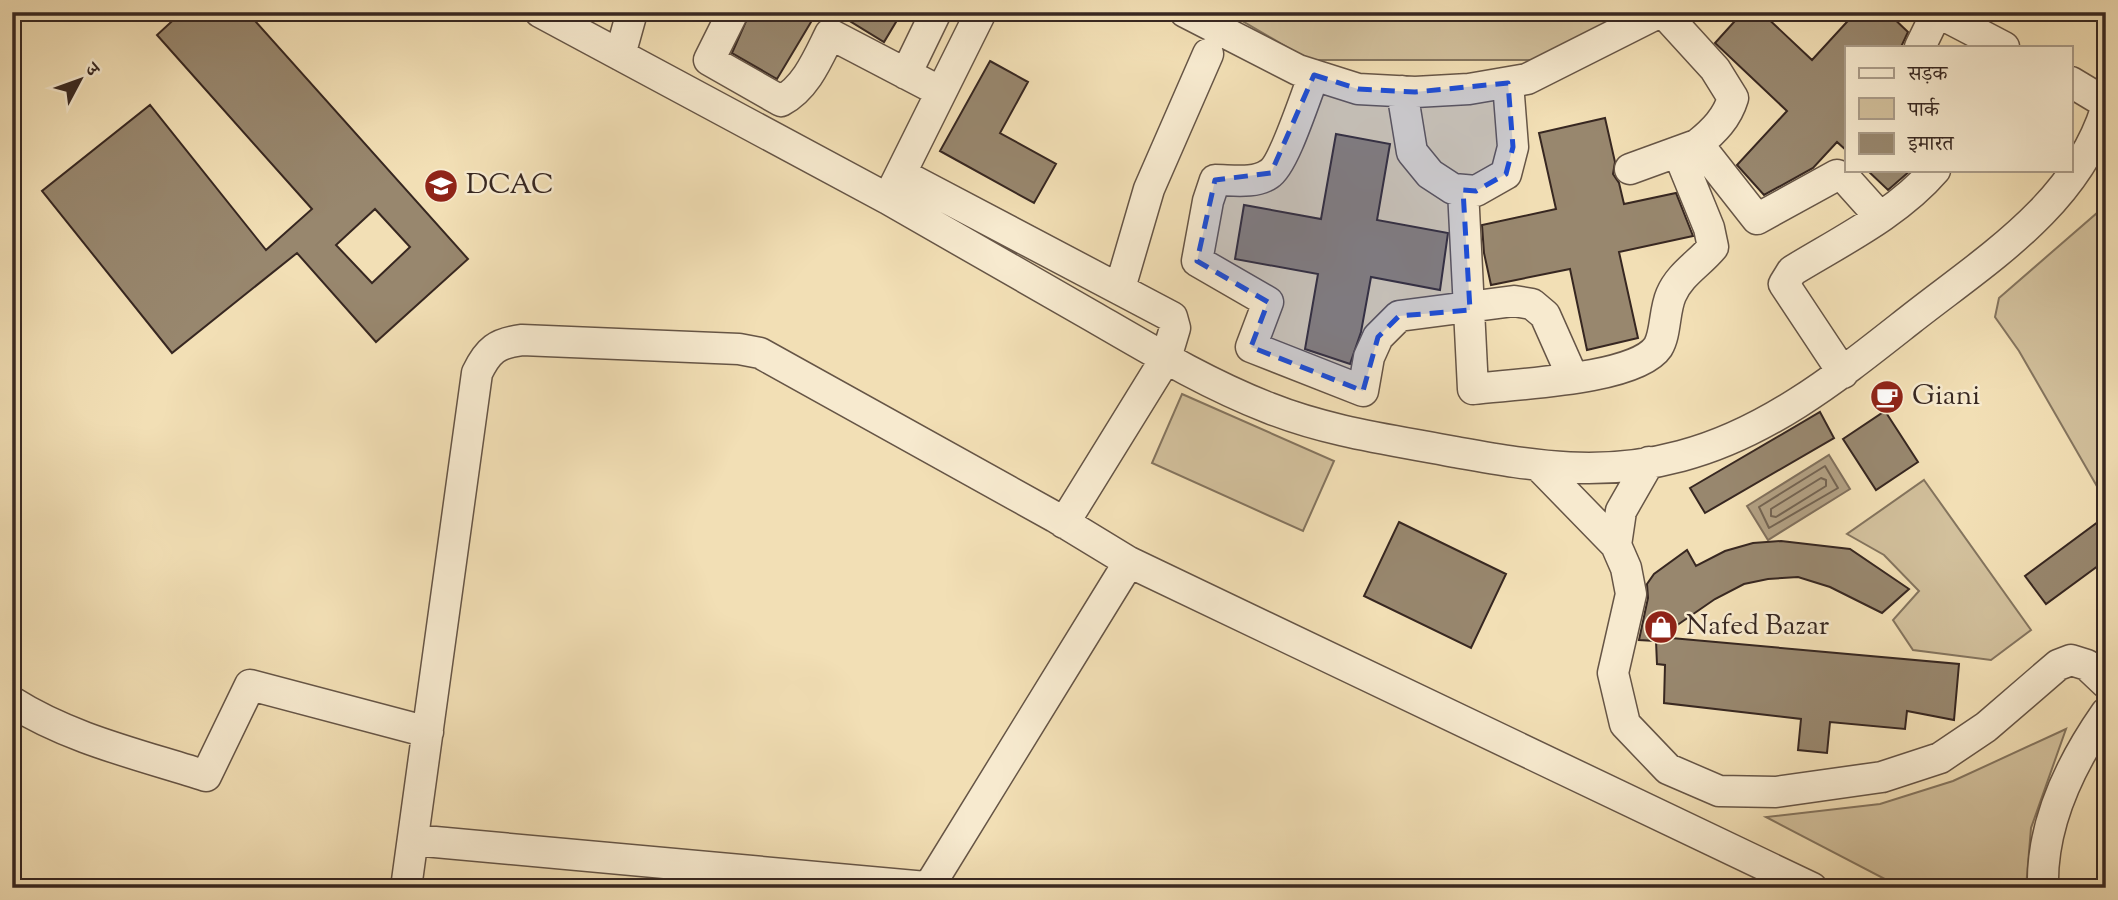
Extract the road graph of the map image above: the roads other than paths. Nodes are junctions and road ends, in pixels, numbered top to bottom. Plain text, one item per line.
1 (540, 12) edge
2 (632, 12) edge
3 (733, 12) edge
4 (936, 12) edge
5 (981, 12) edge
6 (1185, 12) edge
7 (1662, 12) edge
8 (1937, 12) edge
9 (1972, 40) edge
10 (1920, 46) edge
11 (1999, 46) edge
12 (1208, 54) dead end
13 (620, 55) junction
14 (906, 74) junction
15 (1314, 75) junction
16 (1507, 82) junction
17 (2072, 83) edge
18 (1402, 91) junction
19 (941, 92) junction
20 (2106, 103) edge
21 (2106, 109) edge
22 (1688, 148) junction
23 (1630, 169) dead end
24 (1933, 172) edge
25 (894, 186) junction
26 (1463, 190) junction
27 (1880, 217) junction
28 (1120, 288) junction
29 (1469, 310) junction
30 (1166, 358) junction
31 (1843, 373) junction
32 (1573, 378) junction
33 (1649, 462) junction
34 (1541, 468) junction
35 (1064, 523) junction
36 (1616, 545) junction
37 (1129, 562) junction
38 (2106, 683) edge
39 (12, 702) edge
40 (2106, 713) edge
41 (428, 732) junction
42 (413, 840) junction
43 (934, 886) edge
44 (406, 888) edge
45 (1812, 888) edge
46 (2043, 888) edge

1 - 13 street
2 - 13 street
3 - 14 street
4 - 14 street
5 - 19 street
6 - 15 street
7 - 16 street
7 - 22 street
8 - 9 street
8 - 10 street
9 - 11 street
12 - 28 street
13 - 25 street
14 - 19 street
15 - 18 street
15 - 29 street
16 - 18 street
16 - 26 street
17 - 20 street
18 - 26 street
19 - 25 street
21 - 31 street
22 - 23 street
22 - 27 street
22 - 32 street
24 - 27 street
25 - 28 street
25 - 30 street
26 - 29 street
27 - 31 street
28 - 30 street
29 - 32 street
29 - 32 street
30 - 34 street
30 - 35 street
31 - 33 street
33 - 34 street
33 - 36 street
34 - 36 street
35 - 37 street
35 - 41 street
36 - 38 street
37 - 43 street
37 - 45 street
39 - 41 street
40 - 46 street
41 - 42 street
42 - 43 street
42 - 44 street

